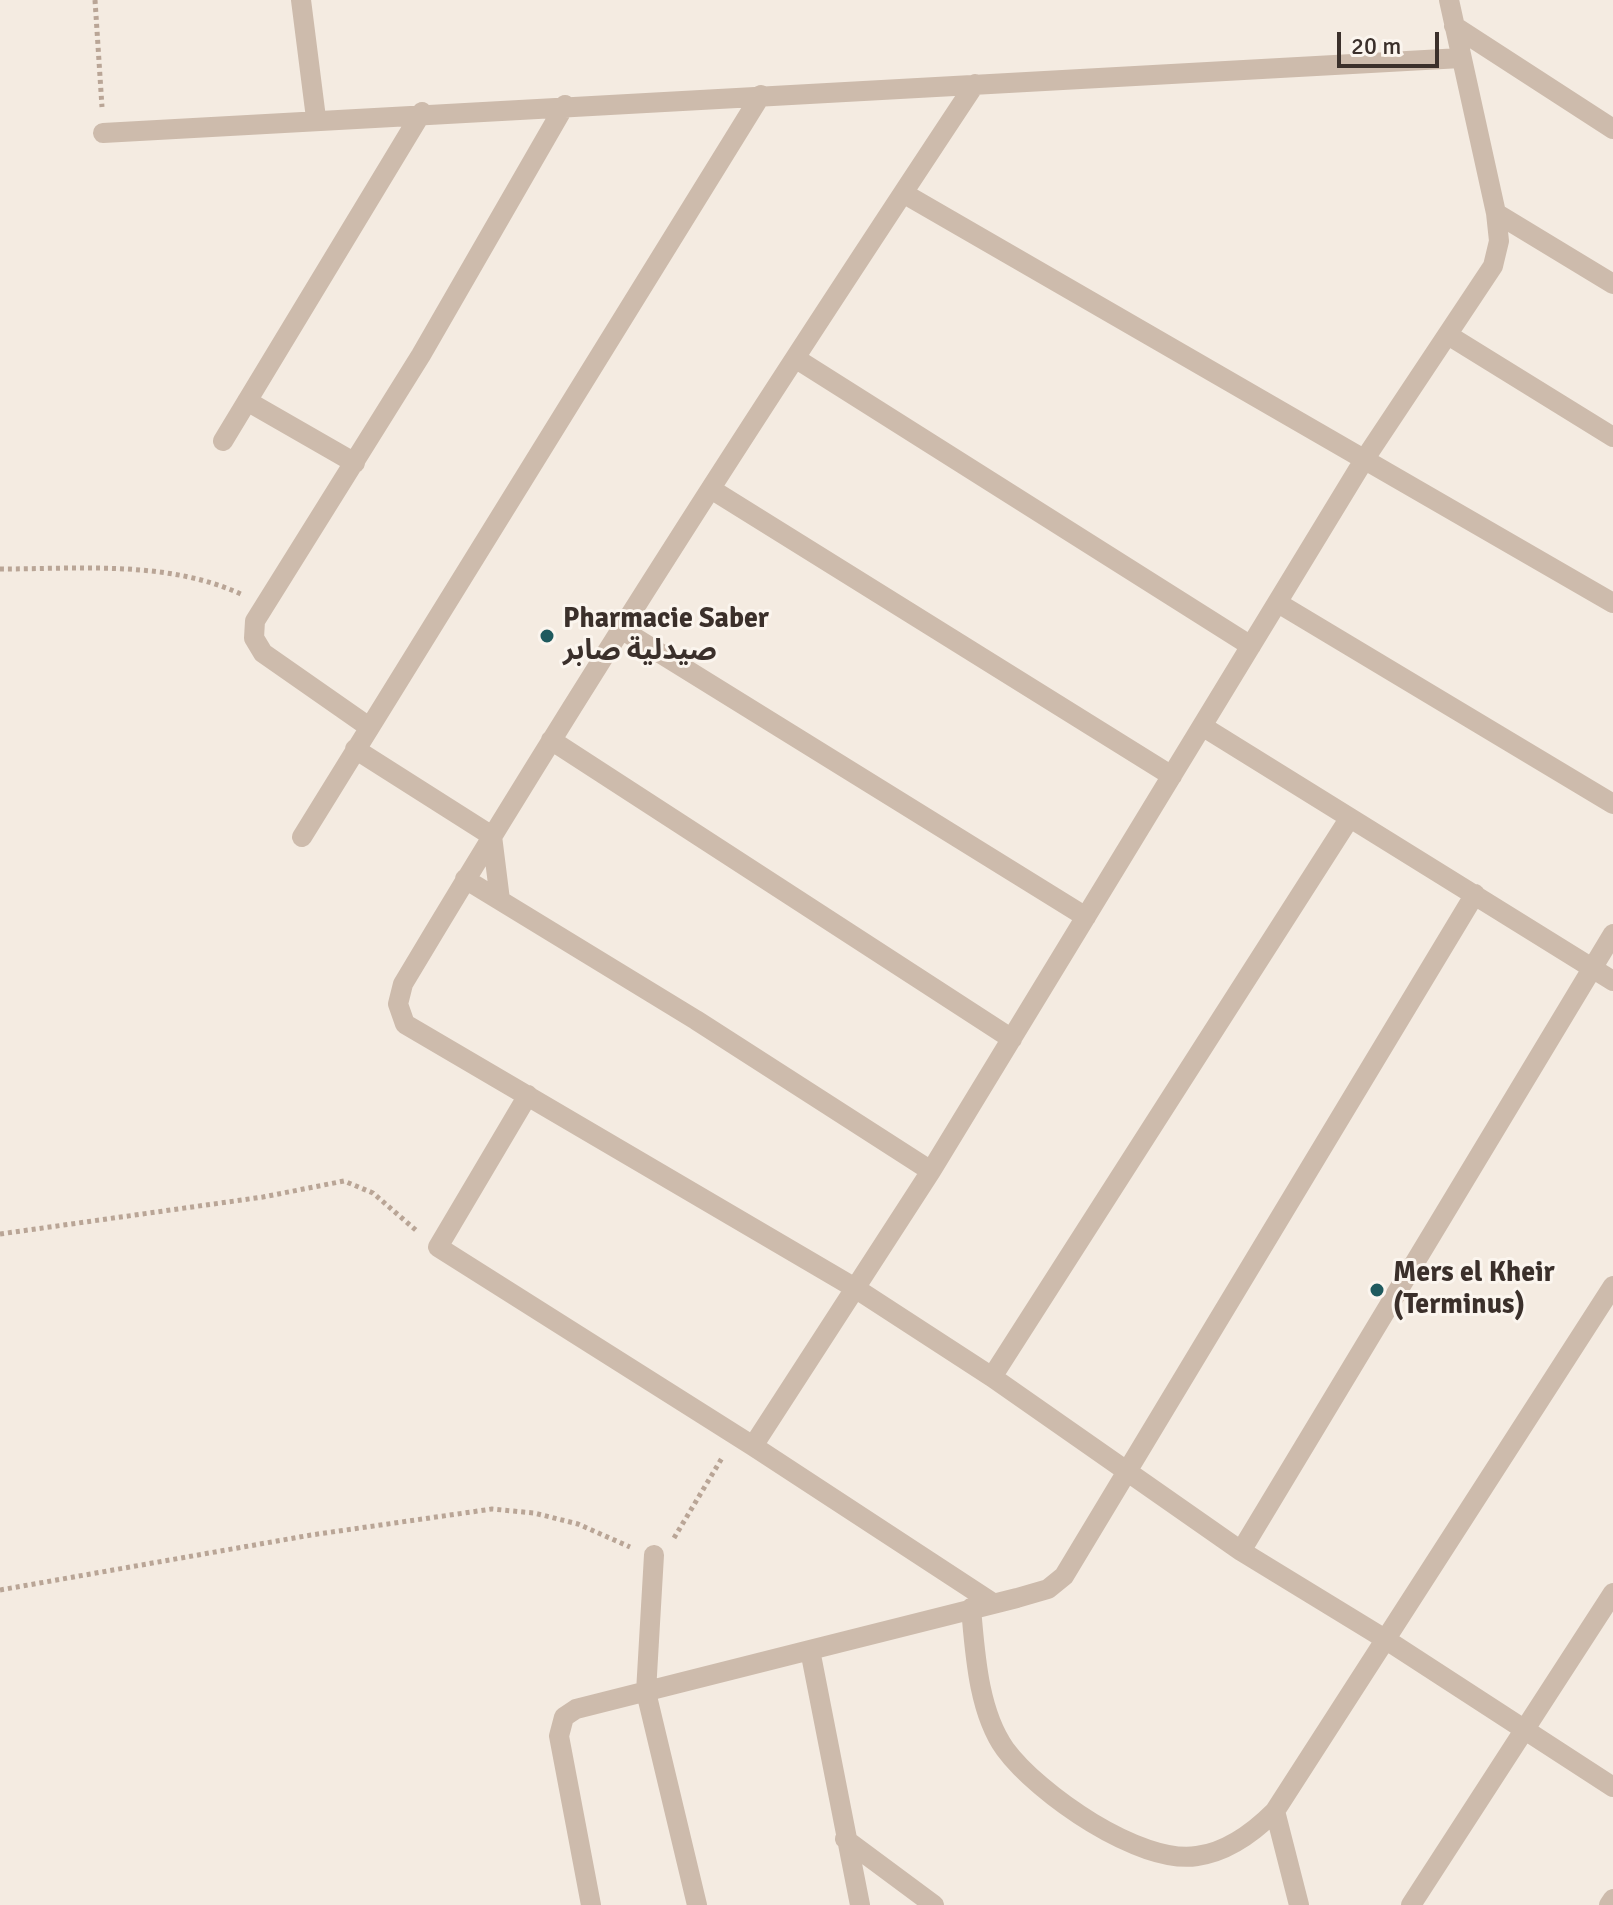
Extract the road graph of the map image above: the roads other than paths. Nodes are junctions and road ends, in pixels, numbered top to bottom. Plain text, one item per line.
1 (301, 0) edge
2 (1449, 0) edge
3 (1454, 26) junction
4 (1461, 58) junction
5 (975, 84) junction
6 (761, 95) junction
7 (565, 105) junction
8 (422, 112) junction
9 (316, 118) junction
10 (1613, 129) edge
11 (103, 133) road end
12 (903, 193) junction
13 (1496, 213) junction
14 (1613, 284) edge
15 (1448, 335) junction
16 (795, 358) junction
17 (247, 401) junction
18 (1613, 437) edge
19 (223, 441) dead end
20 (1364, 460) junction
21 (355, 463) junction
22 (711, 489) junction
23 (1278, 603) junction
24 (1613, 603) edge
25 (621, 629) junction
26 (1251, 646) junction
27 (1202, 726) junction
28 (369, 727) junction
29 (551, 740) junction
30 (355, 749) junction
31 (1172, 776) junction
32 (1613, 804) edge
33 (1349, 819) junction
34 (492, 836) junction
35 (302, 837) dead end
36 (465, 879) junction
37 (1475, 894) junction
38 (500, 900) junction
39 (1086, 917) junction
40 (1613, 934) edge
41 (1592, 968) junction
42 (1613, 981) edge
43 (1012, 1039) junction
44 (528, 1095) junction
45 (931, 1171) junction
46 (1613, 1286) edge
47 (855, 1288) junction
48 (992, 1377) junction
49 (745, 1440) junction
50 (1127, 1471) junction
51 (1241, 1551) junction
52 (654, 1555) road end
53 (1613, 1593) edge
54 (993, 1603) junction
55 (971, 1608) junction
56 (1385, 1639) junction
57 (810, 1650) junction
58 (646, 1692) junction
59 (1526, 1728) junction
60 (1613, 1787) edge
61 (1275, 1811) junction
62 (845, 1839) junction
63 (1613, 1899) edge
64 (591, 1905) edge
65 (697, 1905) edge
66 (860, 1905) edge
67 (934, 1905) edge
68 (1299, 1905) edge
69 (1411, 1905) edge
70 (1609, 1905) edge

1 - 9 street
2 - 3 street
3 - 4 street
3 - 10 street
4 - 5 street
4 - 13 street
5 - 6 street
5 - 12 street
6 - 7 street
6 - 28 street
7 - 8 street
7 - 21 street
8 - 9 street
8 - 17 street
9 - 11 street
12 - 16 street
12 - 20 street
13 - 14 street
13 - 15 street
15 - 18 street
15 - 20 street
16 - 22 street
16 - 26 street
17 - 19 street
17 - 21 street
20 - 23 street
20 - 24 street
21 - 28 street
22 - 25 street
22 - 31 street
23 - 26 street
23 - 32 street
25 - 29 street
25 - 39 street
26 - 27 street
27 - 31 street
27 - 33 street
28 - 30 street
29 - 34 street
29 - 43 street
30 - 34 street
30 - 35 street
31 - 39 street
33 - 37 street
33 - 48 street
34 - 36 street
34 - 38 street
36 - 38 street
36 - 44 street
37 - 41 street
37 - 50 street
38 - 45 street
39 - 43 street
40 - 41 street
41 - 42 street
41 - 51 street
43 - 45 street
44 - 47 street
44 - 49 street
45 - 47 street
46 - 56 street
47 - 48 street
47 - 49 street
48 - 50 street
49 - 54 street
50 - 51 street
50 - 54 street
51 - 56 street
52 - 58 street
53 - 59 street
54 - 55 street
55 - 57 street
55 - 61 street
56 - 59 street
56 - 61 street
57 - 58 street
57 - 62 street
58 - 64 street
58 - 65 street
59 - 60 street
59 - 69 street
61 - 68 street
62 - 66 street
62 - 67 street
63 - 70 street

